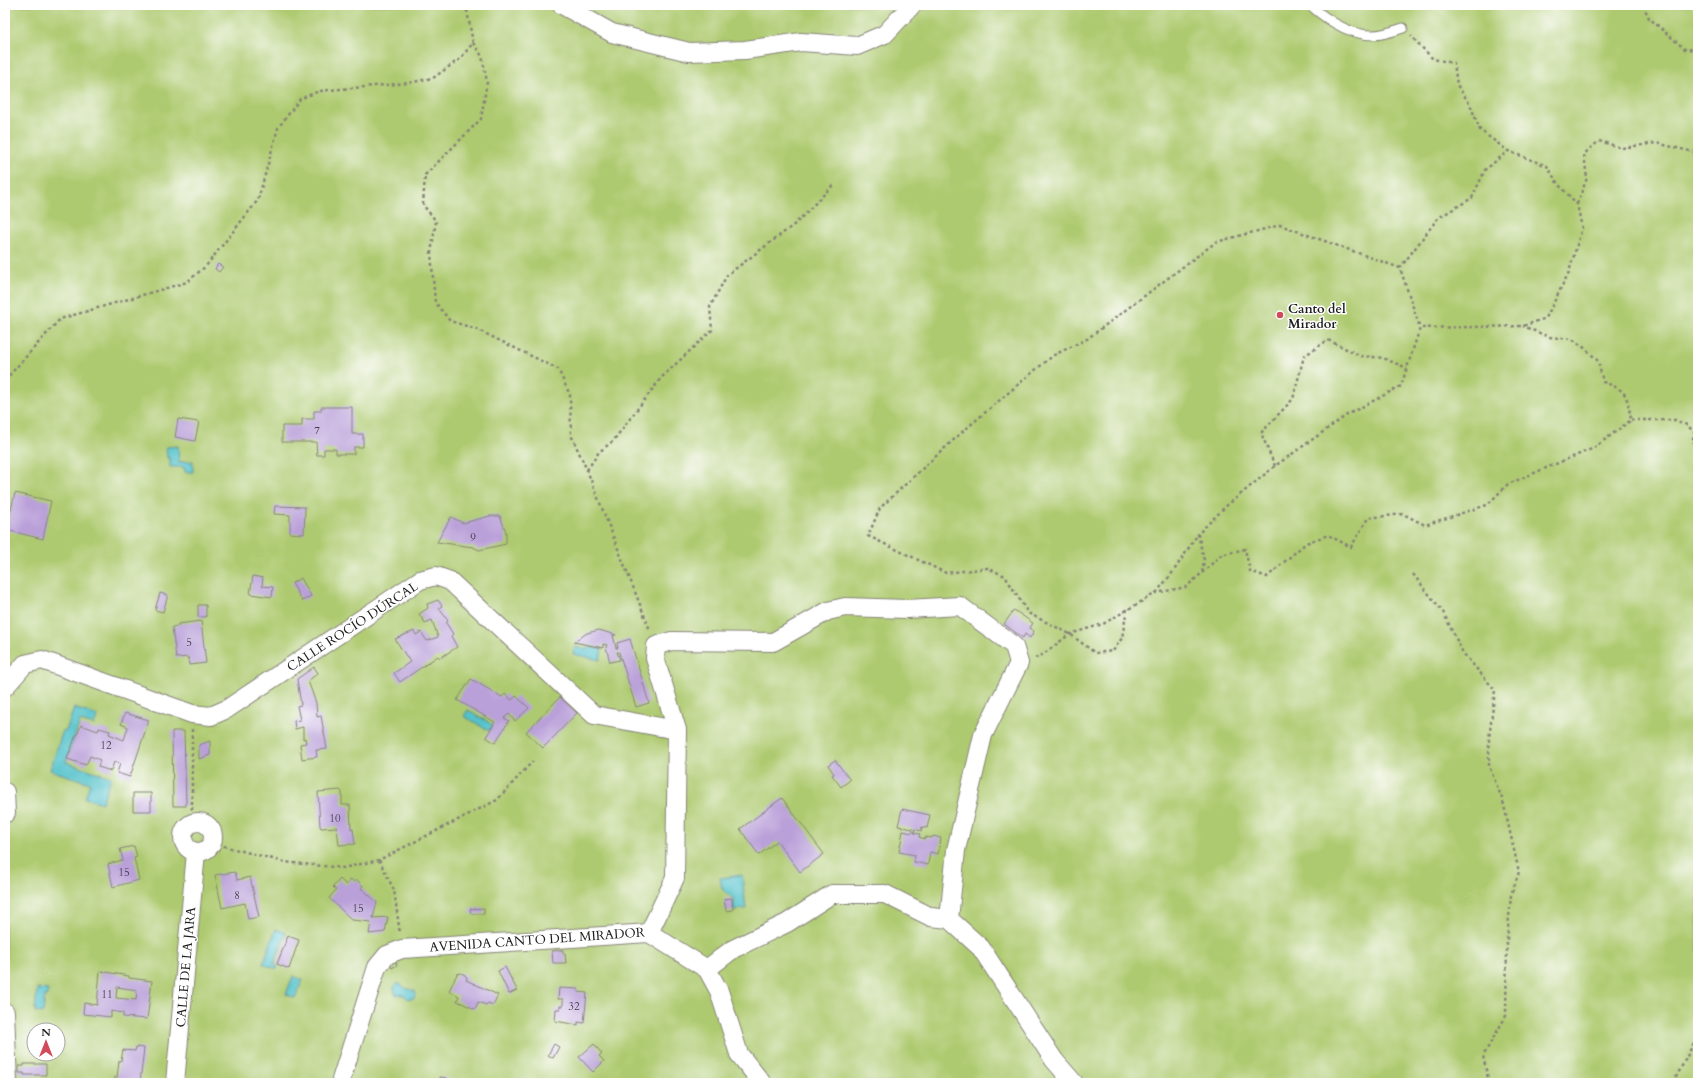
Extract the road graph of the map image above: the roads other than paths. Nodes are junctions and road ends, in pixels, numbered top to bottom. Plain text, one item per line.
1 (562, 5) edge
2 (912, 5) edge
3 (1310, 5) edge
4 (1403, 28) road end
5 (5, 687) edge
6 (677, 730) junction
7 (5, 792) edge
8 (6, 813) dead end
9 (196, 852) junction
10 (948, 918) junction
11 (649, 933) junction
12 (707, 969) junction
13 (5, 1012) edge
14 (8, 1083) edge
15 (175, 1083) edge
16 (340, 1083) edge
17 (762, 1083) edge
18 (1074, 1083) edge

1 - 2 street
3 - 4 lane
5 - 6 street, CALLE ROCÍO DÚRCAL
6 - 10 street, AVENIDA CANTO DEL MIRADOR
6 - 11 street, AVENIDA CANTO DEL MIRADOR
7 - 8 street
9 - 9 street
9 - 15 street, CALLE DE LA JARA
10 - 12 street
10 - 18 street
11 - 12 street
11 - 16 street, AVENIDA CANTO DEL MIRADOR
12 - 17 street
13 - 14 street

